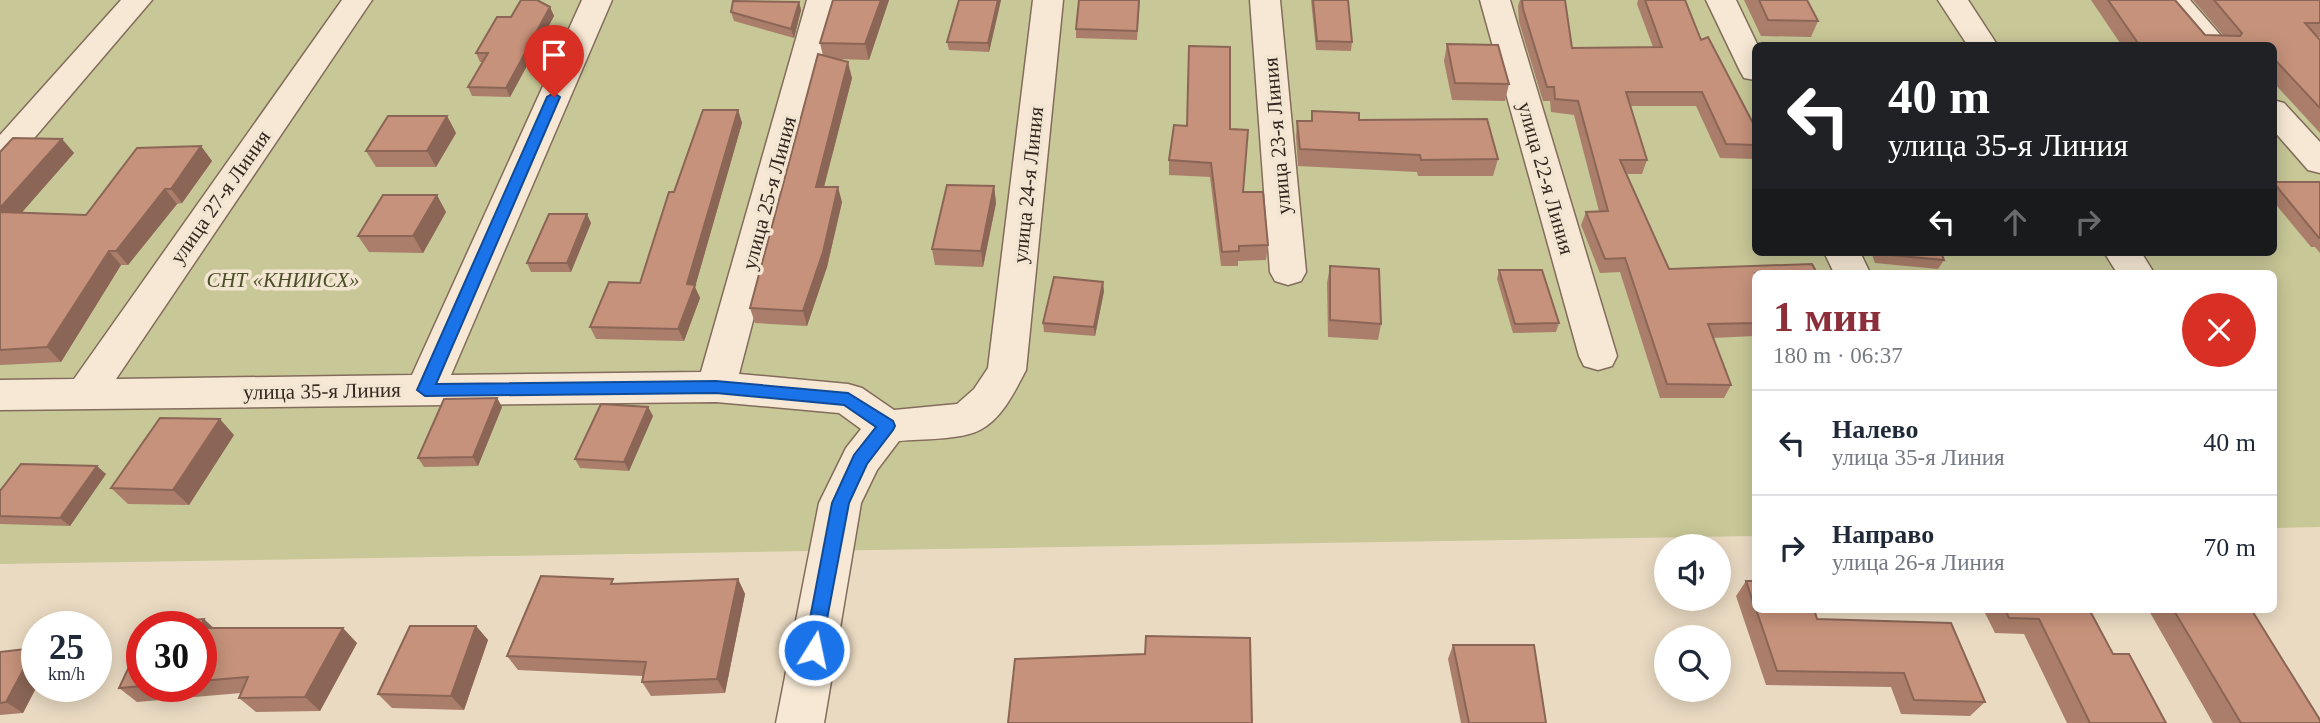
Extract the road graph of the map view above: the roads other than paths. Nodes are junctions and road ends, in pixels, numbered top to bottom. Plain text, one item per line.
1 (137, 0) edge
2 (357, 0) edge
3 (597, 0) edge
4 (822, 0) edge
5 (1048, 0) edge
6 (1265, 0) edge
7 (1495, 0) edge
8 (1721, 0) edge
9 (1953, 0) edge
10 (2174, 0) edge
11 (1980, 42) edge
12 (2211, 42) edge
13 (1752, 65) edge
14 (2277, 114) edge
15 (0, 156) edge
16 (2320, 162) edge
17 (1289, 272) dead end
18 (1598, 356) dead end
19 (716, 387) junction
20 (425, 390) junction
21 (84, 394) junction
22 (0, 395) edge
23 (887, 426) junction
24 (800, 723) edge

1 - 15 street
2 - 21 street, улица 27-я Линия
3 - 20 street
4 - 19 street, улица 25-я Линия
5 - 23 street, улица 24-я Линия
6 - 17 street, улица 23-я Линия
7 - 18 street, улица 22-я Линия
8 - 13 street
9 - 11 street
10 - 12 street
14 - 16 street
19 - 20 street, улица 35-я Линия
19 - 23 street, улица 35-я Линия
20 - 21 street, улица 35-я Линия
21 - 22 street, улица 35-я Линия
23 - 24 street

